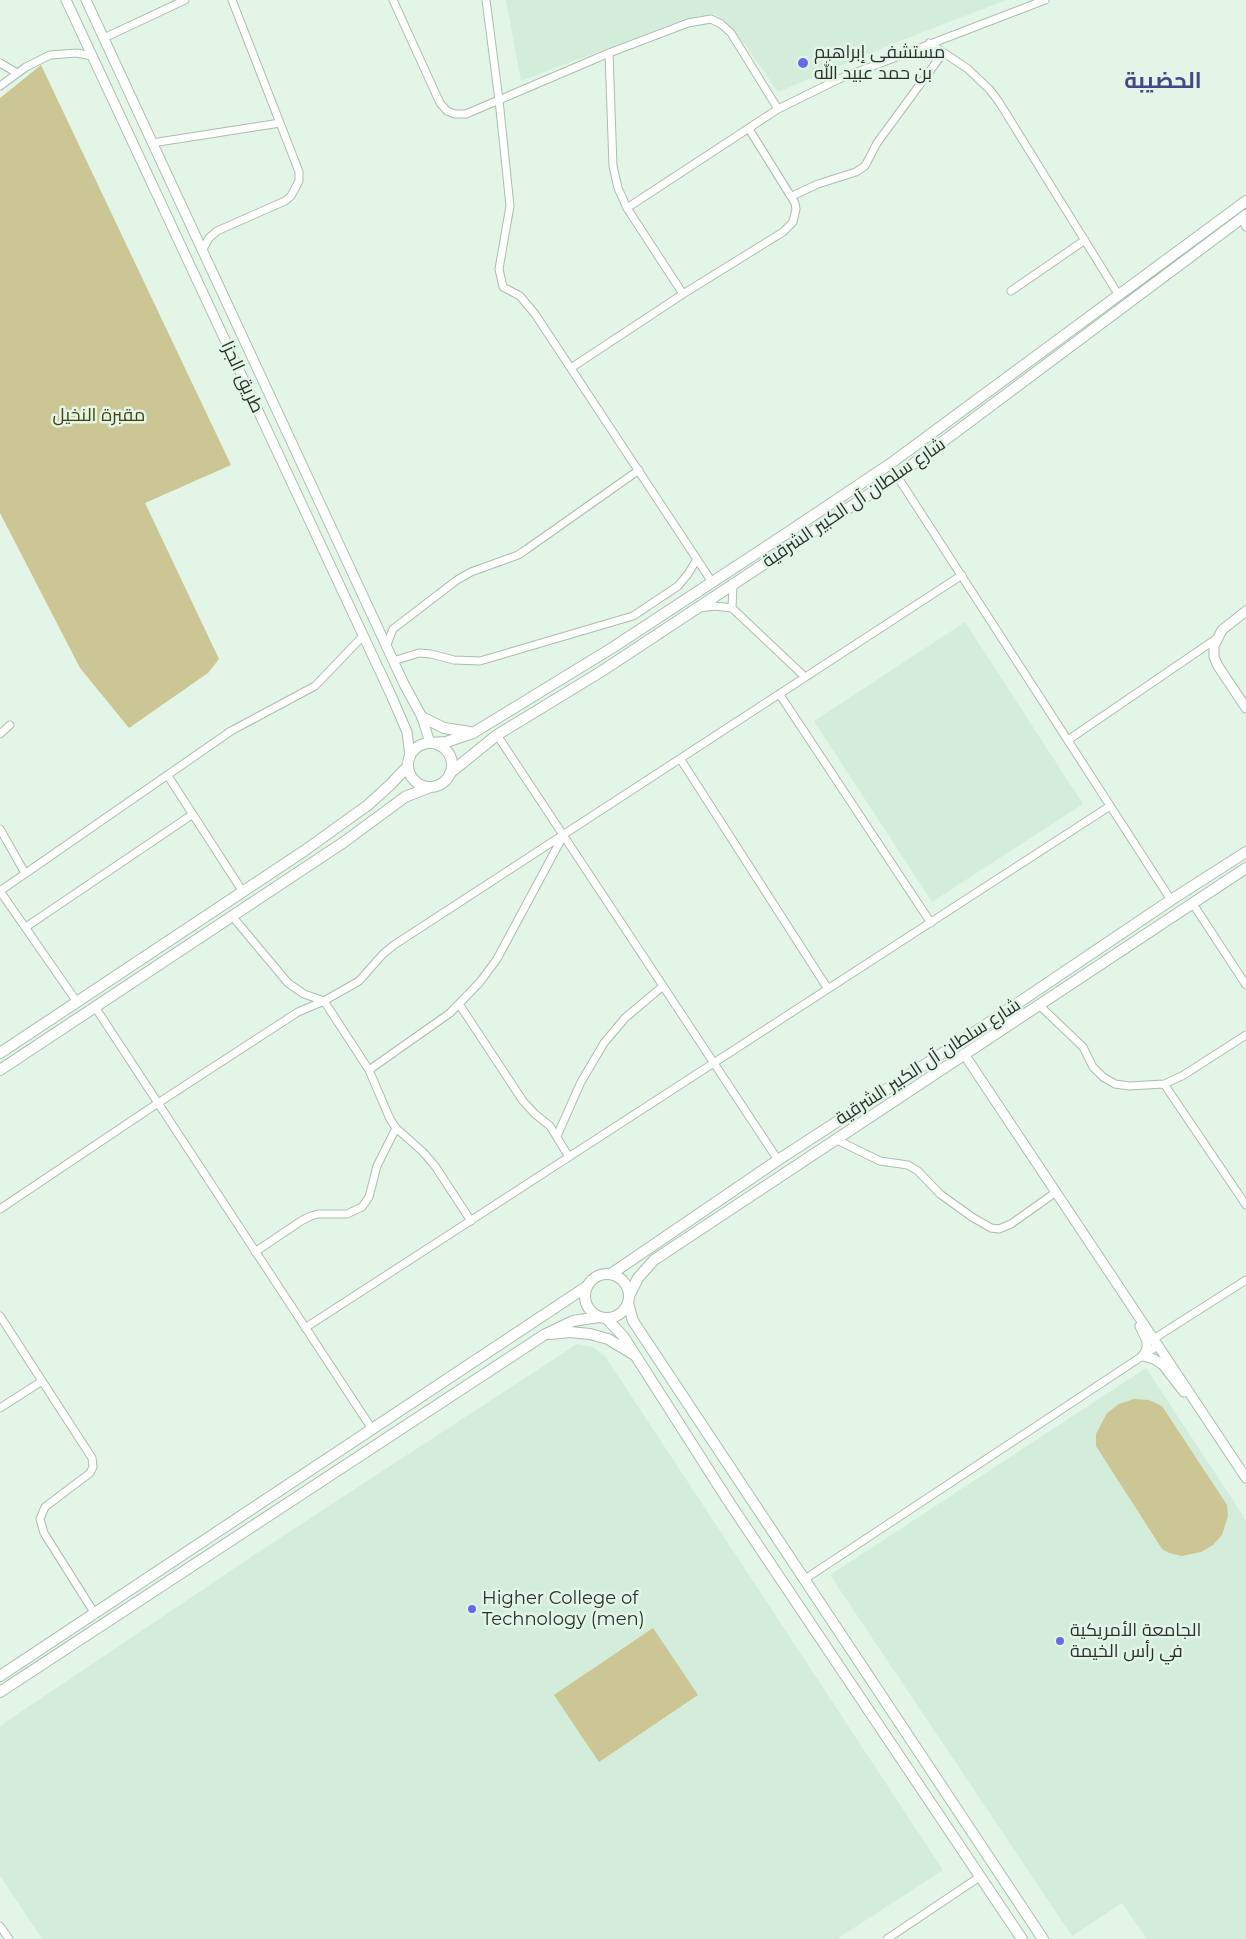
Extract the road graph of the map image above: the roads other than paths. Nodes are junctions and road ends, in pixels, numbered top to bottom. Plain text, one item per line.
1 (66, 0) edge
2 (81, 0) edge
3 (86, 0) edge
4 (185, 0) edge
5 (232, 0) edge
6 (393, 0) edge
7 (486, 0) edge
8 (1046, 0) edge
9 (104, 38) junction
10 (929, 43) junction
11 (609, 53) junction
12 (944, 53) junction
13 (92, 56) junction
14 (0, 63) edge
15 (120, 72) junction
16 (17, 73) junction
17 (0, 86) edge
18 (499, 100) junction
19 (778, 109) junction
20 (280, 123) junction
21 (749, 129) junction
22 (152, 143) junction
23 (792, 196) junction
24 (1246, 201) edge
25 (628, 208) junction
26 (1245, 220) edge
27 (1085, 240) junction
28 (202, 251) junction
29 (1011, 291) dead end
30 (683, 294) junction
31 (1118, 294) junction
32 (571, 368) junction
33 (259, 414) junction
34 (639, 470) junction
35 (897, 476) junction
36 (309, 481) junction
37 (697, 560) junction
38 (962, 576) junction
39 (712, 582) junction
40 (732, 585) junction
41 (698, 608) junction
42 (732, 608) junction
43 (1246, 611) edge
44 (376, 625) junction
45 (393, 629) junction
46 (363, 636) junction
47 (1216, 639) junction
48 (386, 647) junction
49 (393, 661) junction
50 (805, 677) junction
51 (780, 695) junction
52 (1246, 708) edge
53 (422, 717) junction
54 (10, 725) dead end
55 (473, 733) junction
56 (0, 734) edge
57 (497, 735) junction
58 (1068, 740) junction
59 (430, 743) junction
60 (681, 760) junction
61 (409, 761) junction
62 (450, 773) junction
63 (168, 776) junction
64 (430, 786) junction
65 (1110, 806) junction
66 (192, 814) junction
67 (0, 829) edge
68 (564, 836) junction
69 (1246, 852) edge
70 (1246, 868) edge
71 (25, 874) junction
72 (0, 891) edge
73 (243, 892) junction
74 (1171, 900) junction
75 (1193, 904) junction
76 (232, 916) junction
77 (931, 922) junction
78 (26, 926) junction
79 (1246, 985) edge
80 (663, 986) junction
81 (828, 989) junction
82 (77, 1002) junction
83 (324, 1002) junction
84 (458, 1004) junction
85 (1039, 1005) junction
86 (95, 1008) junction
87 (1246, 1035) edge
88 (0, 1053) edge
89 (964, 1054) junction
90 (714, 1063) junction
91 (0, 1070) edge
92 (369, 1070) junction
93 (1164, 1084) junction
94 (158, 1103) junction
95 (396, 1128) junction
96 (557, 1136) junction
97 (834, 1139) junction
98 (569, 1157) junction
99 (778, 1160) junction
100 (1056, 1192) junction
101 (1246, 1205) edge
102 (0, 1209) edge
103 (471, 1221) junction
104 (255, 1252) junction
105 (611, 1274) junction
106 (1246, 1280) edge
107 (586, 1288) junction
108 (628, 1299) junction
109 (1130, 1302) junction
110 (0, 1316) edge
111 (603, 1318) junction
112 (305, 1328) junction
113 (544, 1335) junction
114 (1157, 1342) junction
115 (635, 1355) junction
116 (1143, 1356) junction
117 (42, 1380) junction
118 (1196, 1402) junction
119 (0, 1408) edge
120 (372, 1429) junction
121 (1246, 1478) edge
122 (805, 1579) junction
123 (95, 1614) junction
124 (0, 1676) edge
125 (0, 1692) edge
126 (981, 1876) junction
127 (0, 1926) edge
128 (9, 1939) edge
129 (887, 1939) edge
130 (1022, 1939) edge
131 (1043, 1939) edge

1 - 13 street, طريق الجزا
2 - 15 street
3 - 9 street, طريق الجزا
4 - 9 street
5 - 20 street
6 - 18 street
7 - 18 street
8 - 10 street
9 - 15 street, طريق الجزا
10 - 12 street
10 - 19 street
11 - 18 street
11 - 19 street
11 - 25 street
12 - 23 street
12 - 27 street
13 - 16 street
13 - 33 street, طريق الجزا
14 - 16 street
15 - 22 street, طريق الجزا
16 - 17 street
18 - 32 street
19 - 21 street
20 - 22 street
20 - 28 street
21 - 23 street
21 - 25 street
22 - 28 street, طريق الجزا
23 - 30 street
24 - 31 main road, شارع سلطان آل الكبير الشرقية
25 - 30 street
26 - 35 main road, شارع سلطان آل الكبير الشرقية
27 - 29 street
27 - 31 street
28 - 36 street, طريق الجزا
30 - 32 street
31 - 39 main road, شارع سلطان آل الكبير الشرقية
32 - 34 street
33 - 36 street
33 - 46 street, طريق الجزا
34 - 37 street
34 - 45 street
35 - 38 street
35 - 40 main road, شارع سلطان آل الكبير الشرقية
36 - 44 street, طريق الجزا
37 - 39 street
37 - 49 street
38 - 50 street
38 - 58 street
39 - 55 main road, شارع سلطان آل الكبير الشرقية
40 - 41 main road, شارع سلطان آل الكبير الشرقية
40 - 42 street
41 - 42 street
41 - 57 main road, شارع سلطان آل الكبير الشرقية
42 - 50 street
43 - 47 street
44 - 45 street
44 - 48 street, طريق الجزا
45 - 48 street
46 - 61 street, طريق الجزا
46 - 63 street
47 - 52 street
47 - 58 street
48 - 49 street, طريق الجزا
49 - 53 street, طريق الجزا
50 - 51 street
51 - 60 street
51 - 77 street
53 - 55 main road
53 - 59 street, طريق الجزا
54 - 56 street
55 - 59 main road, شارع سلطان آل الكبير الشرقية
57 - 62 main road, شارع سلطان آل الكبير الشرقية
57 - 68 street
58 - 65 street
59 - 61 main road
59 - 62 main road
60 - 68 street
60 - 81 street
61 - 64 main road
61 - 73 main road
62 - 64 main road
63 - 66 street
63 - 71 street
64 - 76 main road
65 - 74 street
65 - 77 street
66 - 73 street
66 - 78 street
67 - 71 street
68 - 80 street
68 - 83 street
68 - 84 street
69 - 74 main road, شارع سلطان آل الكبير الشرقية
70 - 75 main road, شارع سلطان آل الكبير الشرقية
71 - 72 street
72 - 78 street
73 - 82 main road
74 - 99 main road, شارع سلطان آل الكبير الشرقية
75 - 79 street
75 - 85 main road, شارع سلطان آل الكبير الشرقية
76 - 83 street
76 - 86 main road
77 - 81 street
78 - 82 street
80 - 90 street
80 - 96 street
81 - 90 street
82 - 88 main road
83 - 92 street
83 - 94 street
84 - 92 street
84 - 96 street
85 - 89 main road, شارع سلطان آل الكبير الشرقية
85 - 93 street
86 - 91 main road
86 - 94 street
87 - 93 street
89 - 97 main road, شارع سلطان آل الكبير الشرقية
89 - 100 street
90 - 98 street
90 - 99 street
92 - 95 street
93 - 101 street
94 - 102 street
94 - 104 street
95 - 103 street
95 - 104 street
96 - 98 street
97 - 100 street
97 - 108 main road, شارع سلطان آل الكبير الشرقية
98 - 103 street
99 - 105 main road, شارع سلطان آل الكبير الشرقية
100 - 109 street
103 - 112 street
104 - 112 street
105 - 107 main road
105 - 108 main road
106 - 114 street
107 - 111 main road
107 - 120 main road
108 - 111 main road
108 - 122 main road
109 - 114 street
109 - 116 street
110 - 117 street
111 - 113 main road
111 - 115 main road
112 - 120 street
113 - 115 main road
113 - 125 main road
114 - 116 street
114 - 118 street
115 - 126 main road
116 - 118 street
116 - 122 street
117 - 119 street
117 - 123 street
118 - 121 street
120 - 123 main road
122 - 131 main road
123 - 124 main road
126 - 129 street
126 - 130 main road
127 - 128 street

